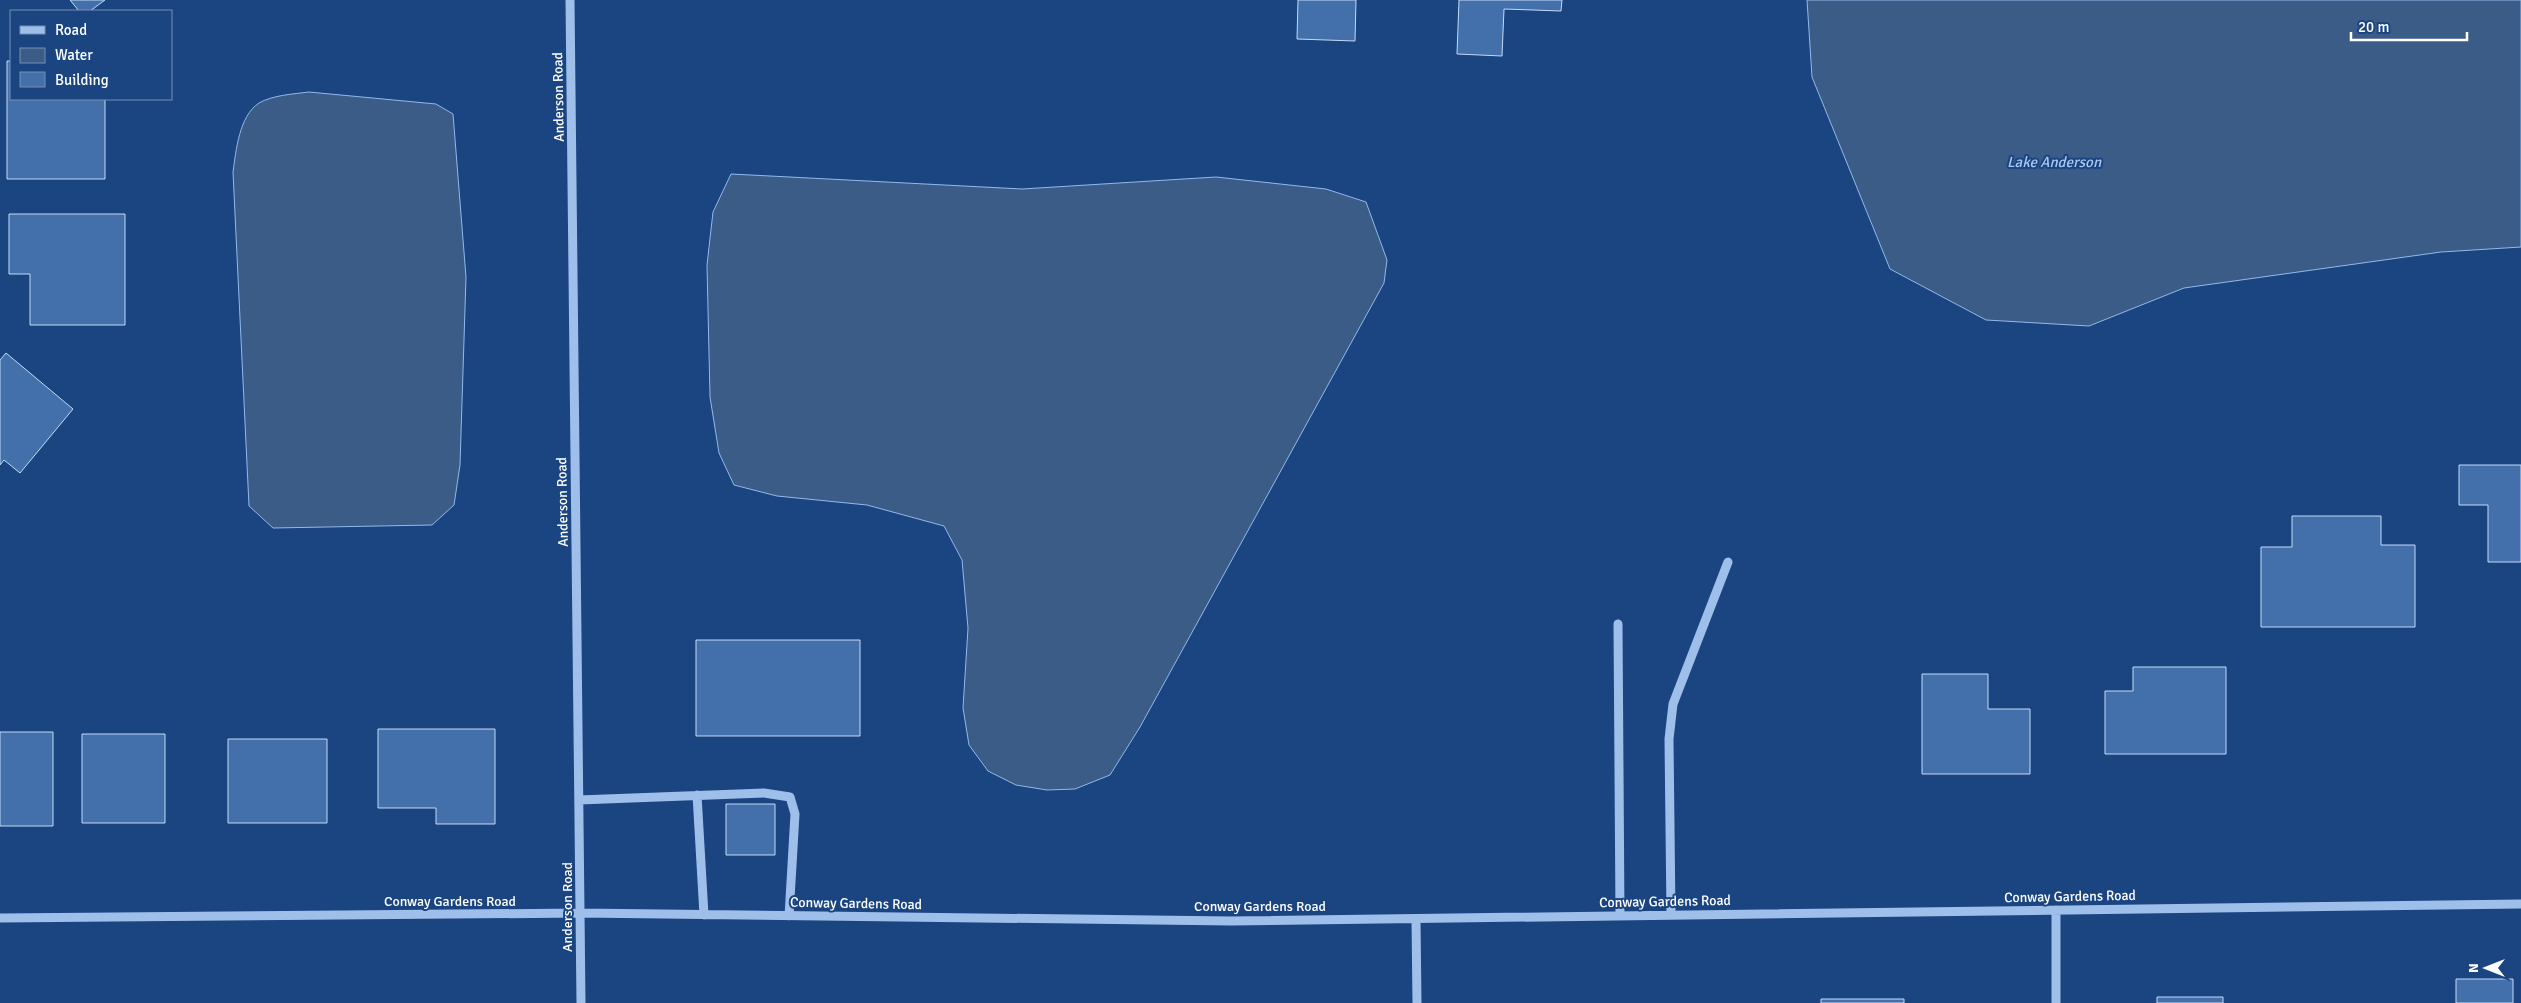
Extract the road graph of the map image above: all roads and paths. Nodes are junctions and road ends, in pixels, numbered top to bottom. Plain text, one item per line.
1 (570, 0) edge
2 (1728, 562) dead end
3 (1618, 624) dead end
4 (697, 795) junction
5 (579, 800) junction
6 (2521, 904) edge
7 (2056, 910) junction
8 (581, 913) junction
9 (704, 915) junction
10 (1671, 915) junction
11 (789, 916) junction
12 (1620, 916) junction
13 (0, 918) edge
14 (1416, 918) junction
15 (581, 1003) edge
16 (1417, 1003) edge
17 (2056, 1003) edge

1 - 5 street, Anderson Road
2 - 10 street
3 - 12 street
4 - 5 street
4 - 9 street
4 - 11 street
5 - 8 street, Anderson Road
6 - 7 street, Conway Gardens Road
7 - 10 street, Conway Gardens Road
7 - 17 street
8 - 9 street, Conway Gardens Road
8 - 13 street, Conway Gardens Road
8 - 15 street, Anderson Road
9 - 11 street, Conway Gardens Road
10 - 12 street, Conway Gardens Road
11 - 14 street, Conway Gardens Road
12 - 14 street, Conway Gardens Road
14 - 16 street

